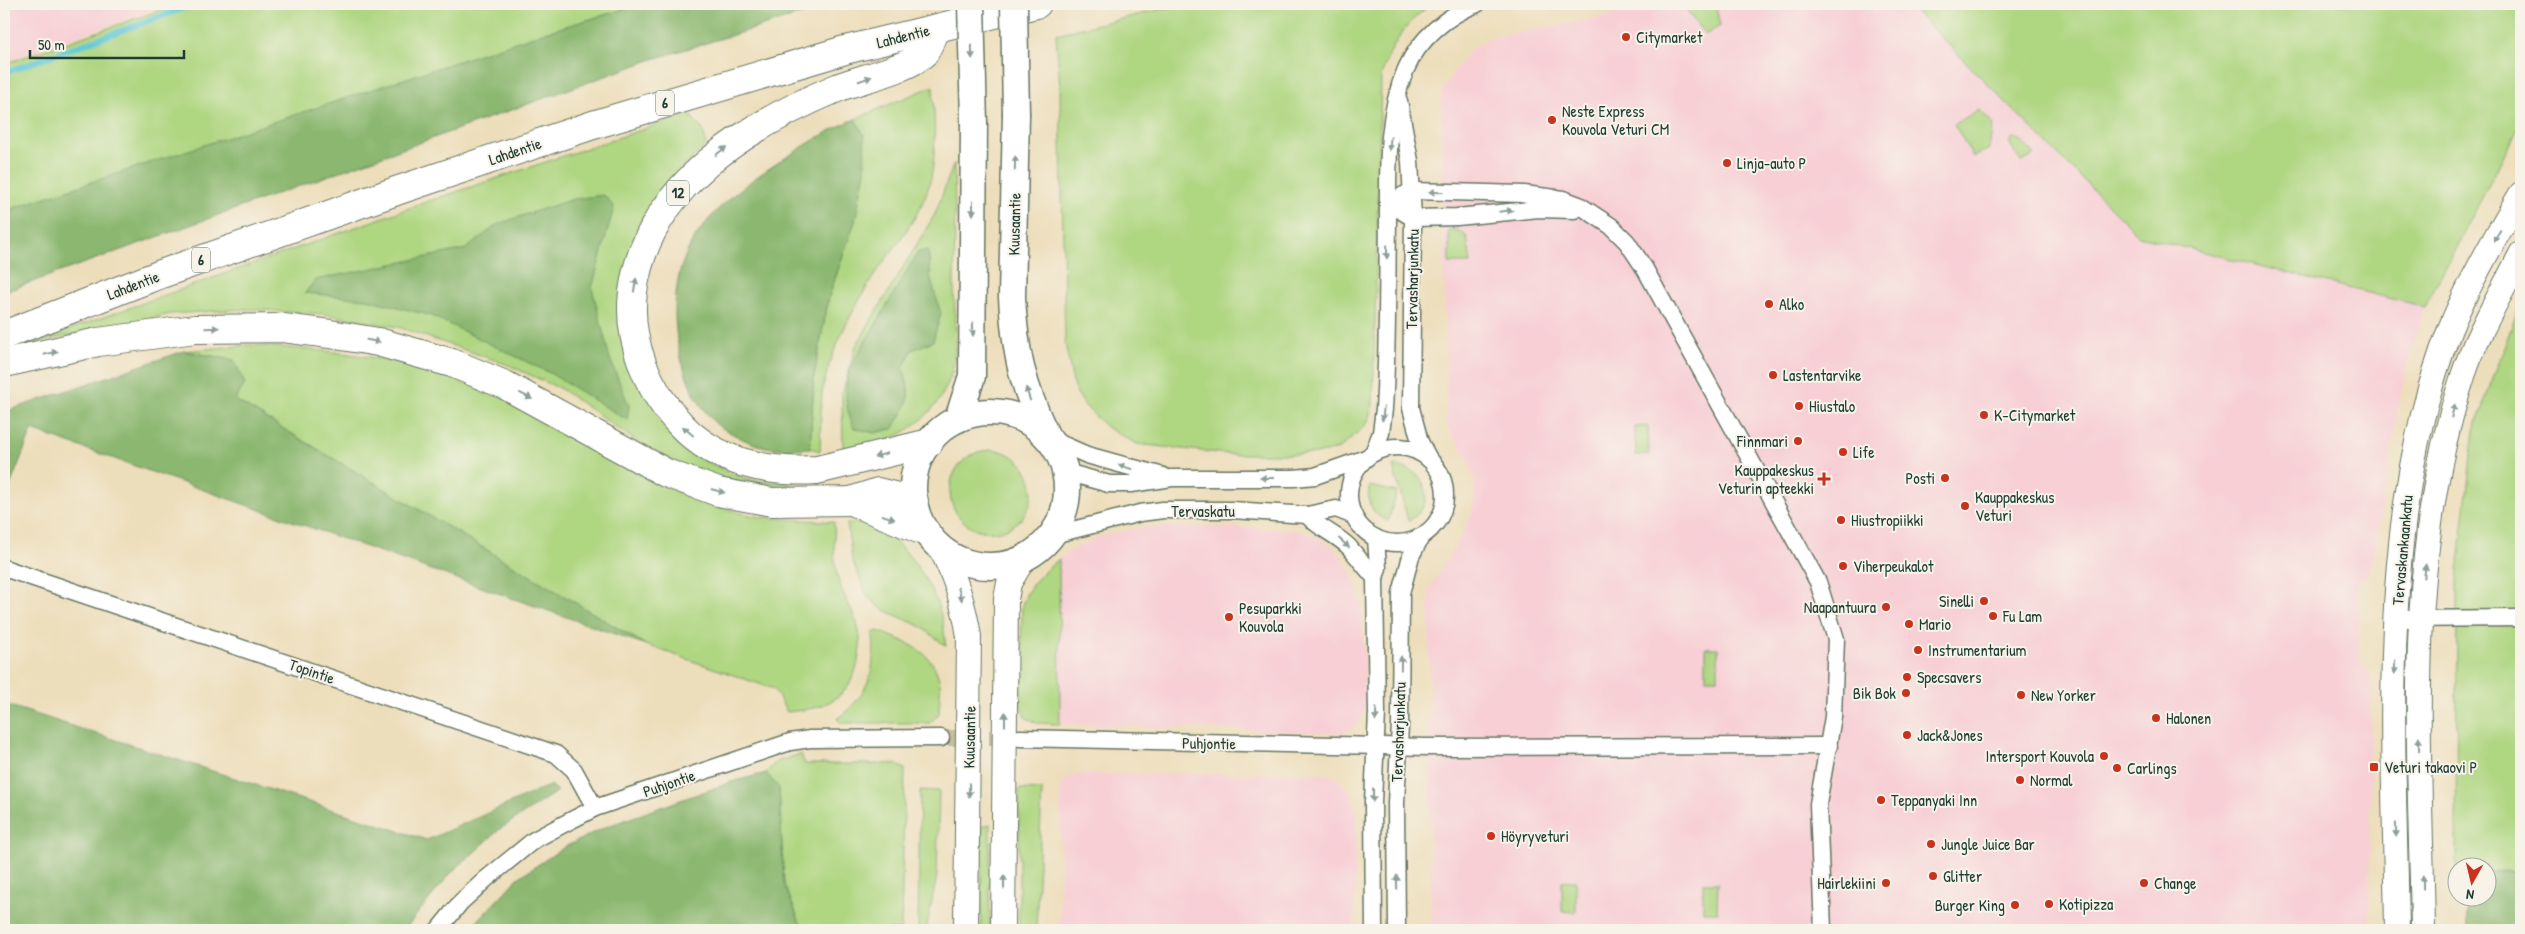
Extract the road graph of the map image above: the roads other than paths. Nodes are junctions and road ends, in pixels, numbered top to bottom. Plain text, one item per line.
1 (971, 4) edge
2 (1014, 4) edge
3 (1037, 4) edge
4 (1478, 4) edge
5 (935, 28) junction
6 (1398, 96) junction
7 (1412, 191) junction
8 (2521, 194) edge
9 (1388, 203) junction
10 (1595, 217) junction
11 (1413, 218) junction
12 (2521, 254) edge
13 (4, 335) edge
14 (4, 363) edge
15 (958, 420) junction
16 (1048, 438) junction
17 (928, 443) junction
18 (1369, 456) junction
19 (1429, 459) junction
20 (1066, 472) junction
21 (1172, 478) junction
22 (850, 501) junction
23 (914, 501) junction
24 (1307, 516) junction
25 (1354, 516) junction
26 (1052, 535) junction
27 (1421, 537) junction
28 (1376, 538) junction
29 (934, 541) junction
30 (1023, 560) junction
31 (4, 568) edge
32 (1375, 578) junction
33 (2521, 618) edge
34 (2397, 619) junction
35 (2420, 619) junction
36 (941, 738) tunnel mouth
37 (1019, 738) tunnel mouth
38 (1374, 746) junction
39 (1829, 746) junction
40 (1398, 747) junction
41 (594, 808) junction
42 (438, 930) edge
43 (966, 930) edge
44 (1003, 930) edge
45 (1374, 930) edge
46 (1397, 930) edge
47 (1823, 930) edge
48 (2397, 930) edge
49 (2424, 930) edge

1 -> 15 main road, bridge
16 -> 2 main road, Kuusaantie, bridge
3 - 5 highway, Lahdentie / 6
4 - 6 street, Tervasharjunkatu
5 - 13 highway, Lahdentie / 6
17 -> 5 highway, 12
6 - 7 street, Tervasharjunkatu
6 -> 9 street, Tervasharjunkatu
7 - 9 street
10 -> 7 street
7 - 11 street, Tervasharjunkatu
8 -> 34 street, Tervaskankaankatu
9 - 11 street
9 -> 18 street, Tervasharjunkatu
11 -> 10 street
10 - 39 street
11 - 19 street, Tervasharjunkatu
35 -> 12 street, Tervaskankaankatu
14 -> 22 highway
15 - 16 main road
15 - 17 main road, 12
16 - 20 main road
21 -> 16 street
17 - 23 main road
18 - 19 street
18 -> 21 street, Tervaskatu
18 - 25 street
19 - 27 street
20 - 21 street, Tervaskatu
20 - 26 main road
22 - 23 highway
22 -> 29 highway
23 - 29 main road
24 - 25 street, Tervaskatu
24 - 26 street, Tervaskatu
24 -> 32 street
25 - 28 street
26 - 30 main road
27 - 28 street
40 -> 27 street, Tervasharjunkatu
28 - 32 street, Tervasharjunkatu
29 - 30 main road
29 -> 43 street, Kuusaantie
44 -> 30 street
31 - 41 street, Topintie
32 -> 38 street, Tervasharjunkatu
33 - 35 street
34 - 35 street
34 -> 48 street, Tervaskankaankatu
49 -> 35 street, Tervaskankaankatu
36 - 41 street, Puhjontie
37 - 38 street, Puhjontie
38 - 40 street, Puhjontie
38 -> 45 street, Tervasharjunkatu
39 - 40 street, Puhjontie
39 - 47 street
46 -> 40 street, Tervasharjunkatu
41 - 42 street, Puhjontie

